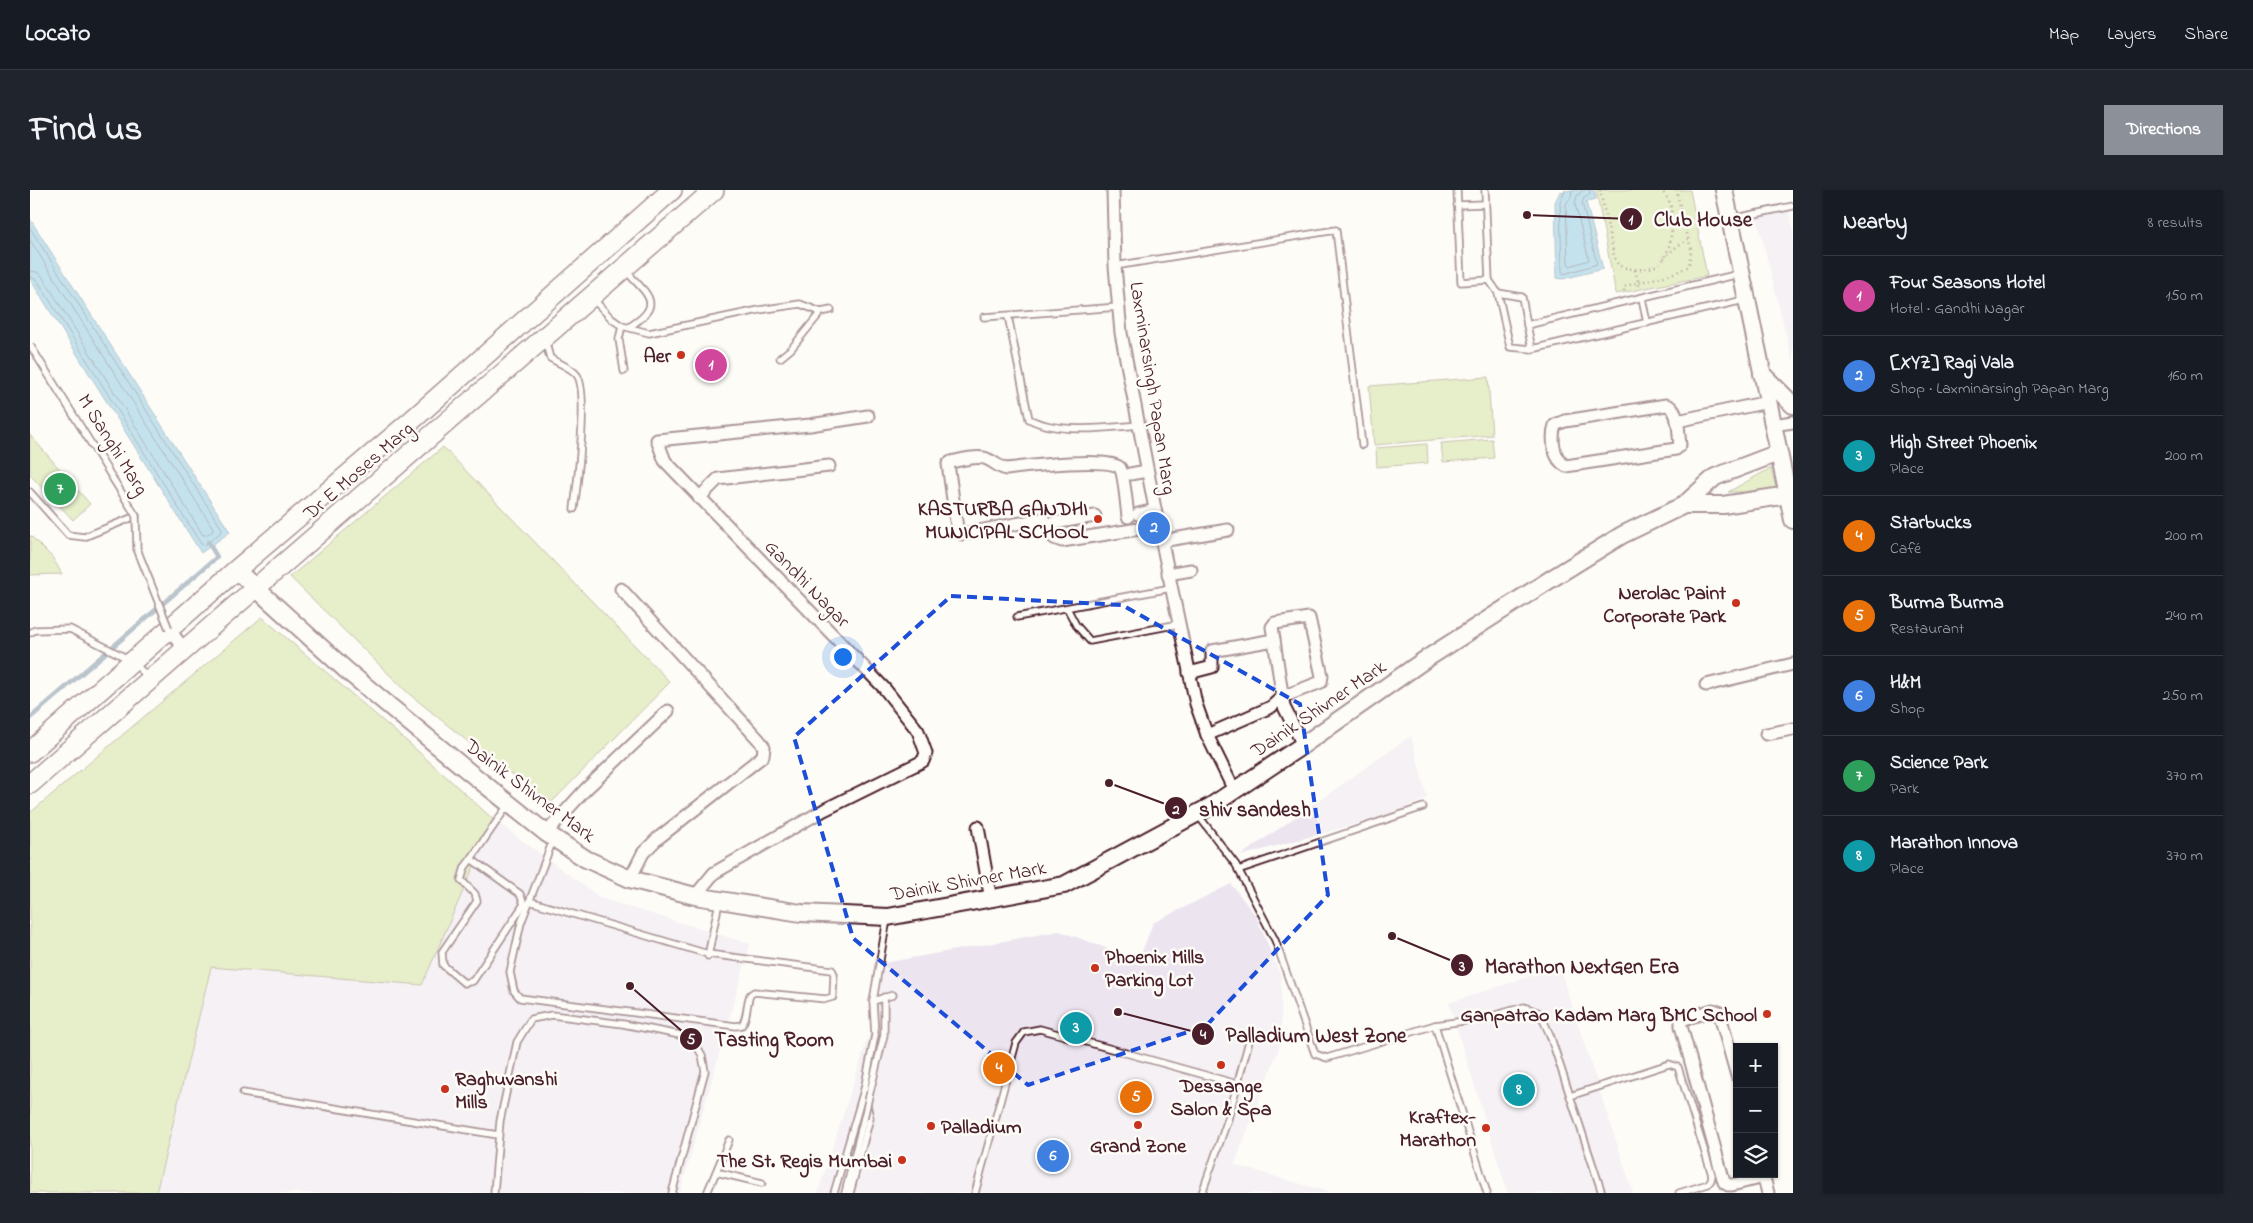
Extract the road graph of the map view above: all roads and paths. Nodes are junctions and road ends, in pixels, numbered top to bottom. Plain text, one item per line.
1 (672, 190) edge
2 (1113, 190) edge
3 (1457, 190) edge
4 (1485, 190) edge
5 (1600, 190) edge
6 (1662, 190) edge
7 (1676, 190) edge
8 (1724, 190) edge
9 (706, 193) edge
10 (1486, 204) junction
11 (1457, 205) junction
12 (1793, 206) edge
13 (1730, 220) junction
14 (1688, 239) junction
15 (1663, 260) junction
16 (1115, 266) junction
17 (624, 269) junction
18 (1635, 270) junction
19 (1741, 274) junction
20 (1488, 280) junction
21 (1638, 282) junction
22 (1498, 293) junction
23 (592, 298) junction
24 (1642, 298) junction
25 (1746, 300) junction
26 (1626, 301) junction
27 (1119, 306) junction
28 (831, 310) dead end
29 (821, 312) junction
30 (1008, 316) junction
31 (984, 317) dead end
32 (1647, 323) junction
33 (1527, 325) junction
34 (622, 326) junction
35 (629, 328) junction
36 (544, 338) junction
37 (30, 345) edge
38 (1532, 349) junction
39 (780, 358) dead end
40 (624, 371) dead end
41 (1762, 374) junction
42 (1768, 402) junction
43 (1793, 405) edge
44 (868, 416) dead end
45 (410, 421) junction
46 (1677, 421) junction
47 (1793, 422) edge
48 (1138, 425) junction
49 (1772, 425) junction
50 (426, 440) junction
51 (1362, 445) dead end
52 (1778, 453) junction
53 (829, 466) dead end
54 (1147, 471) junction
55 (1788, 473) edge
56 (1130, 474) dead end
57 (30, 492) edge
58 (1788, 495) junction
59 (699, 498) junction
60 (1684, 505) junction
61 (574, 509) dead end
62 (1155, 510) junction
63 (136, 516) junction
64 (1095, 516) dead end
65 (1793, 520) edge
66 (1048, 524) junction
67 (1158, 526) junction
68 (1228, 530) dead end
69 (1161, 541) junction
70 (236, 570) junction
71 (1191, 570) dead end
72 (1168, 574) junction
73 (1171, 588) junction
74 (256, 589) junction
75 (621, 589) dead end
76 (1067, 608) junction
77 (1017, 617) dead end
78 (1179, 624) junction
79 (169, 629) junction
80 (30, 633) edge
81 (1274, 640) junction
82 (185, 650) junction
83 (132, 661) junction
84 (1793, 664) edge
85 (1189, 673) junction
86 (150, 679) junction
87 (1706, 684) dead end
88 (1282, 696) junction
89 (668, 711) dead end
90 (1793, 729) edge
91 (1766, 734) dead end
92 (1207, 735) junction
93 (1304, 745) junction
94 (30, 752) edge
95 (30, 784) edge
96 (1234, 790) junction
97 (509, 804) junction
98 (1423, 808) dead end
99 (1198, 814) junction
100 (978, 826) dead end
101 (550, 835) junction
102 (471, 859) junction
103 (1238, 870) junction
104 (630, 879) junction
105 (695, 896) junction
106 (720, 900) junction
107 (991, 900) junction
108 (530, 901) junction
109 (888, 917) junction
110 (708, 955) junction
111 (893, 995) dead end
112 (884, 997) junction
113 (873, 1001) junction
114 (696, 1013) dead end
115 (694, 1020) junction
116 (1434, 1025) junction
117 (1252, 1030) dead end
118 (1733, 1062) edge
119 (1237, 1084) junction
120 (864, 1090) junction
121 (243, 1093) dead end
122 (1570, 1096) junction
123 (498, 1135) junction
124 (729, 1140) dead end
125 (716, 1172) junction
126 (1754, 1178) edge
127 (1764, 1178) edge
128 (762, 1183) dead end
129 (494, 1193) edge
130 (672, 1193) edge
131 (707, 1193) edge
132 (834, 1193) edge
133 (845, 1193) edge
134 (850, 1193) edge
135 (975, 1193) edge
136 (1202, 1193) edge
137 (1487, 1193) edge
138 (1602, 1193) edge
139 (1679, 1193) edge
140 (1768, 1193) edge

1 - 45 main road, Dr E Moses Marg
2 - 16 street, Laxminarsingh Papan Marg
3 - 11 lane
4 - 10 lane
5 - 18 path
6 - 15 path
7 - 14 path
8 - 13 main road
9 - 17 main road, Dr E Moses Marg
10 - 11 lane
10 - 20 lane
11 - 20 lane
12 - 13 lane
13 - 19 main road
14 - 15 path
14 - 21 path
15 - 18 path
16 - 27 street, Laxminarsingh Papan Marg
16 - 51 lane
17 - 23 main road, Dr E Moses Marg
17 - 35 lane
18 - 21 path
19 - 24 lane
19 - 25 main road
20 - 22 lane
21 - 24 path
21 - 26 path
22 - 33 lane
22 - 38 lane
23 - 34 lane
23 - 36 main road, Dr E Moses Marg
24 - 26 lane
24 - 32 lane
25 - 32 lane
25 - 41 main road
26 - 33 lane
27 - 30 lane
27 - 48 street, Laxminarsingh Papan Marg
28 - 29 lane
29 - 35 lane
29 - 39 lane
30 - 31 lane
30 - 48 lane
32 - 38 lane
33 - 38 lane
34 - 35 lane
34 - 40 lane
36 - 50 main road, Dr E Moses Marg
36 - 61 lane
37 - 63 lane, M Sanghi Marg, bridge
41 - 42 main road
41 - 43 main road
42 - 46 street
42 - 49 main road
44 - 59 street, Gandhi Nagar
45 - 50 main road
45 - 70 main road, Dr E Moses Marg
46 - 46 street
47 - 49 street
48 - 54 street, Laxminarsingh Papan Marg
49 - 52 main road
50 - 74 main road, Dr E Moses Marg
52 - 55 main road
52 - 60 main road
53 - 59 street
54 - 56 street
54 - 62 street, Laxminarsingh Papan Marg
55 - 58 main road
57 - 63 lane
58 - 60 main road
58 - 65 main road
59 - 105 street, Gandhi Nagar
60 - 93 main road, Dainik Shivner Mark
62 - 66 street
62 - 67 street, Laxminarsingh Papan Marg
63 - 79 lane, M Sanghi Marg, bridge
64 - 66 street
66 - 67 street
67 - 69 street, Laxminarsingh Papan Marg
68 - 69 street
69 - 72 street, Laxminarsingh Papan Marg
70 - 74 main road, Dainik Shivner Mark
70 - 79 main road, Dr E Moses Marg
71 - 72 street
72 - 73 street, Laxminarsingh Papan Marg
73 - 76 lane
73 - 78 street, Laxminarsingh Papan Marg
74 - 82 main road, Dr E Moses Marg
74 - 97 main road, Dainik Shivner Mark
75 - 104 street
76 - 77 lane
76 - 78 lane
78 - 85 street, Laxminarsingh Papan Marg
79 - 82 street, M Sanghi Marg
79 - 83 main road, Dr E Moses Marg
80 - 83 lane
81 - 85 street
81 - 88 street
81 - 88 street
82 - 86 main road, Dr E Moses Marg
83 - 86 lane
83 - 94 main road, Dr E Moses Marg
84 - 87 street
85 - 92 street, Laxminarsingh Papan Marg
86 - 95 main road, Dr E Moses Marg
88 - 92 street
88 - 93 street
89 - 101 street
90 - 91 street
92 - 96 street, Laxminarsingh Papan Marg
93 - 96 main road, Dainik Shivner Mark
96 - 99 main road, Dainik Shivner Mark
97 - 101 main road, Dainik Shivner Mark
97 - 102 lane
98 - 103 lane
99 - 103 lane
99 - 107 main road, Dainik Shivner Mark
100 - 107 street
101 - 104 main road, Dainik Shivner Mark
101 - 108 lane
102 - 102 lane
103 - 116 lane
104 - 105 main road, Dainik Shivner Mark
105 - 106 main road, Dainik Shivner Mark
106 - 109 main road, Dainik Shivner Mark
106 - 110 lane
107 - 109 main road, Dainik Shivner Mark
108 - 110 lane
108 - 115 lane
109 - 113 lane
110 - 115 lane
111 - 112 lane
112 - 113 lane
112 - 133 lane, bridge
113 - 120 lane
114 - 115 lane
116 - 122 lane
116 - 137 lane
117 - 119 lane
118 - 126 street
119 - 135 lane
119 - 136 lane
120 - 132 lane
120 - 134 lane
121 - 123 lane
122 - 138 lane
122 - 139 lane
123 - 129 lane
123 - 130 lane
124 - 125 lane
125 - 128 lane
125 - 131 lane
127 - 140 street

